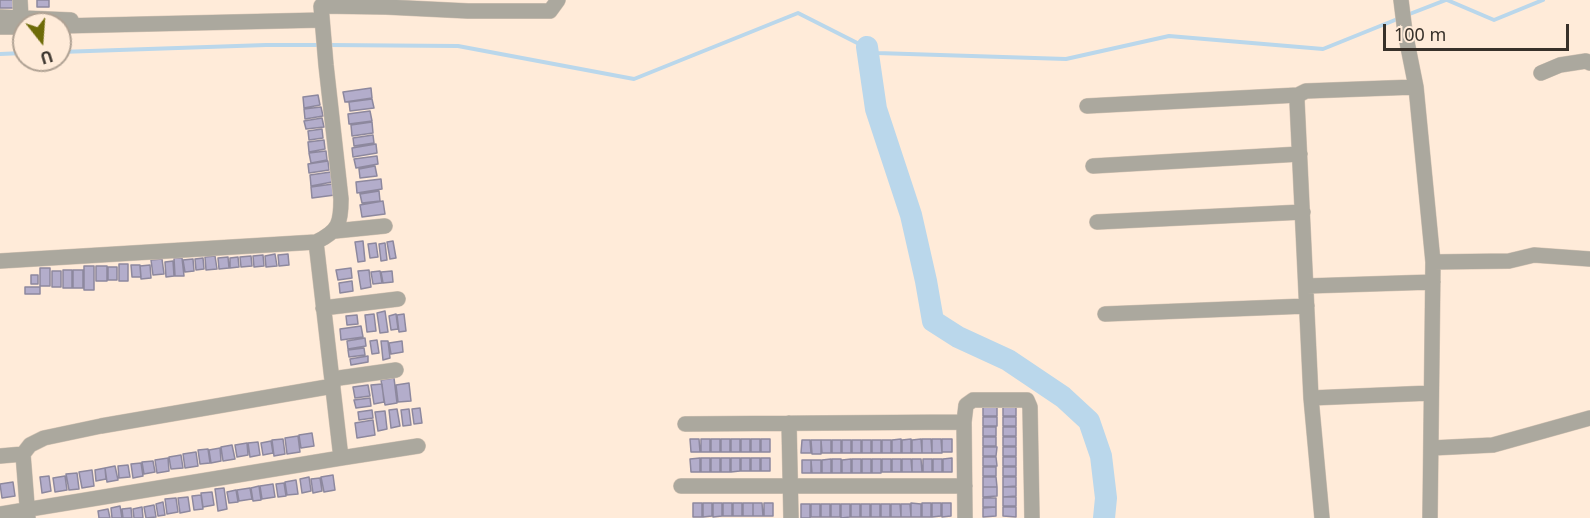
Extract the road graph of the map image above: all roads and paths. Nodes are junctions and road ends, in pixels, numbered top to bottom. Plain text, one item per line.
1 (558, 0) edge
2 (1401, 0) edge
3 (387, 4) edge
4 (322, 15) edge
5 (72, 23) edge
6 (1590, 63) edge
7 (1541, 73) dead end
8 (1416, 87) junction
9 (1298, 95) junction
10 (1087, 106) dead end
11 (1300, 154) junction
12 (1093, 166) dead end
13 (1303, 212) junction
14 (1097, 222) dead end
15 (385, 226) dead end
16 (335, 231) junction
17 (316, 242) junction
18 (1590, 259) edge
19 (0, 261) edge
20 (1433, 262) junction
21 (1432, 282) junction
22 (1306, 286) junction
23 (398, 299) dead end
24 (1307, 306) junction
25 (323, 308) junction
26 (1105, 314) dead end
27 (396, 370) dead end
28 (332, 382) junction
29 (1431, 393) junction
30 (1311, 398) junction
31 (1590, 418) edge
32 (964, 422) junction
33 (789, 423) junction
34 (685, 424) dead end
35 (418, 446) dead end
36 (1432, 448) junction
37 (23, 454) junction
38 (0, 456) edge
39 (341, 458) junction
40 (681, 486) dead end
41 (791, 486) junction
42 (965, 486) junction
43 (28, 513) edge
44 (0, 514) edge
45 (791, 518) edge
46 (965, 518) edge
47 (1032, 518) edge
48 (1322, 518) edge
49 (1430, 518) edge

1 - 3 street
2 - 8 street
3 - 4 street
4 - 5 street
4 - 16 street
6 - 7 street
8 - 9 street
8 - 20 street
9 - 10 street
9 - 11 street
11 - 12 street
11 - 13 street
13 - 14 street
13 - 22 street
15 - 16 street
16 - 17 street
17 - 19 street
17 - 25 street
18 - 20 street
20 - 21 street
21 - 22 street
21 - 29 street
22 - 24 street
23 - 25 street
24 - 26 street
24 - 30 street
25 - 28 street
27 - 28 street
28 - 37 street
28 - 39 street
29 - 30 street
29 - 36 street
30 - 48 street
31 - 36 street
32 - 33 street
32 - 42 street
32 - 47 street
33 - 34 street
33 - 41 street
35 - 39 street
36 - 49 street
37 - 38 street
37 - 43 street
39 - 43 street
40 - 41 street
41 - 42 street
41 - 45 street
42 - 46 street
43 - 44 street

